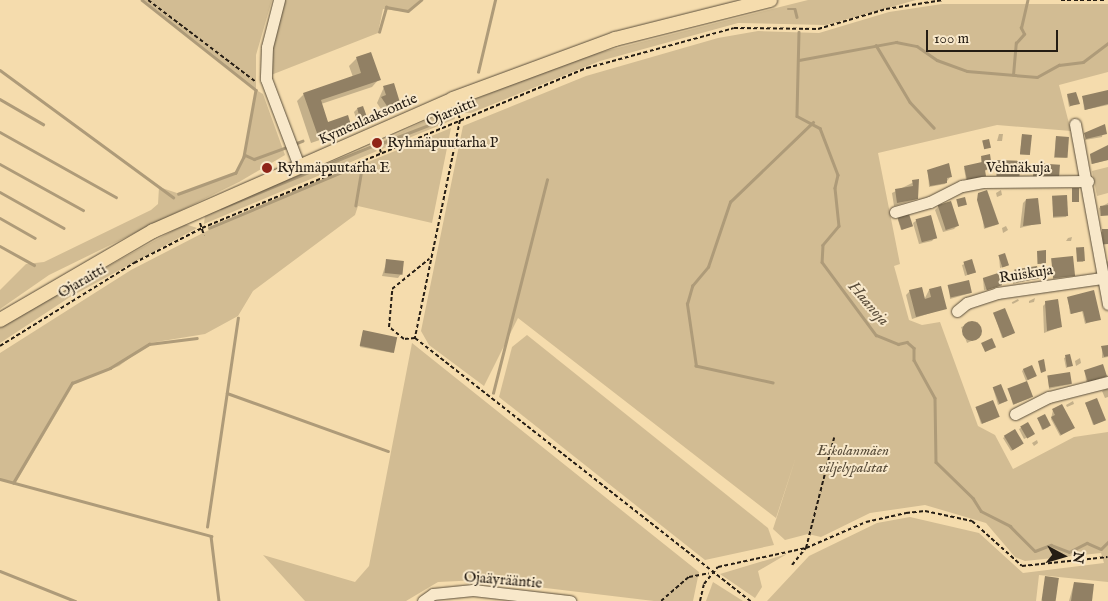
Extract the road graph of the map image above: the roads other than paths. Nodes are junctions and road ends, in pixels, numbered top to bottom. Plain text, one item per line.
1 (279, 0) edge
2 (770, 0) edge
3 (1075, 124) dead end
4 (299, 166) junction
5 (1088, 181) junction
6 (895, 212) dead end
7 (1102, 278) junction
8 (1108, 304) edge
9 (957, 311) dead end
10 (0, 320) edge
11 (1108, 382) edge
12 (1015, 414) dead end
13 (476, 590) junction
14 (506, 598) edge
15 (423, 601) edge
16 (483, 601) edge
17 (570, 601) edge

1 - 4 street
2 - 4 main road, Kymenlaaksontie
3 - 5 street
4 - 10 main road, Kymenlaaksontie
5 - 6 street, Vehnäkuja
5 - 7 street
7 - 8 street
7 - 9 street, Ruiskuja
11 - 12 street
13 - 14 street, Ojaäyrääntie
13 - 15 street, Ojaäyrääntie
13 - 16 street
14 - 17 street, Ojaäyrääntie

